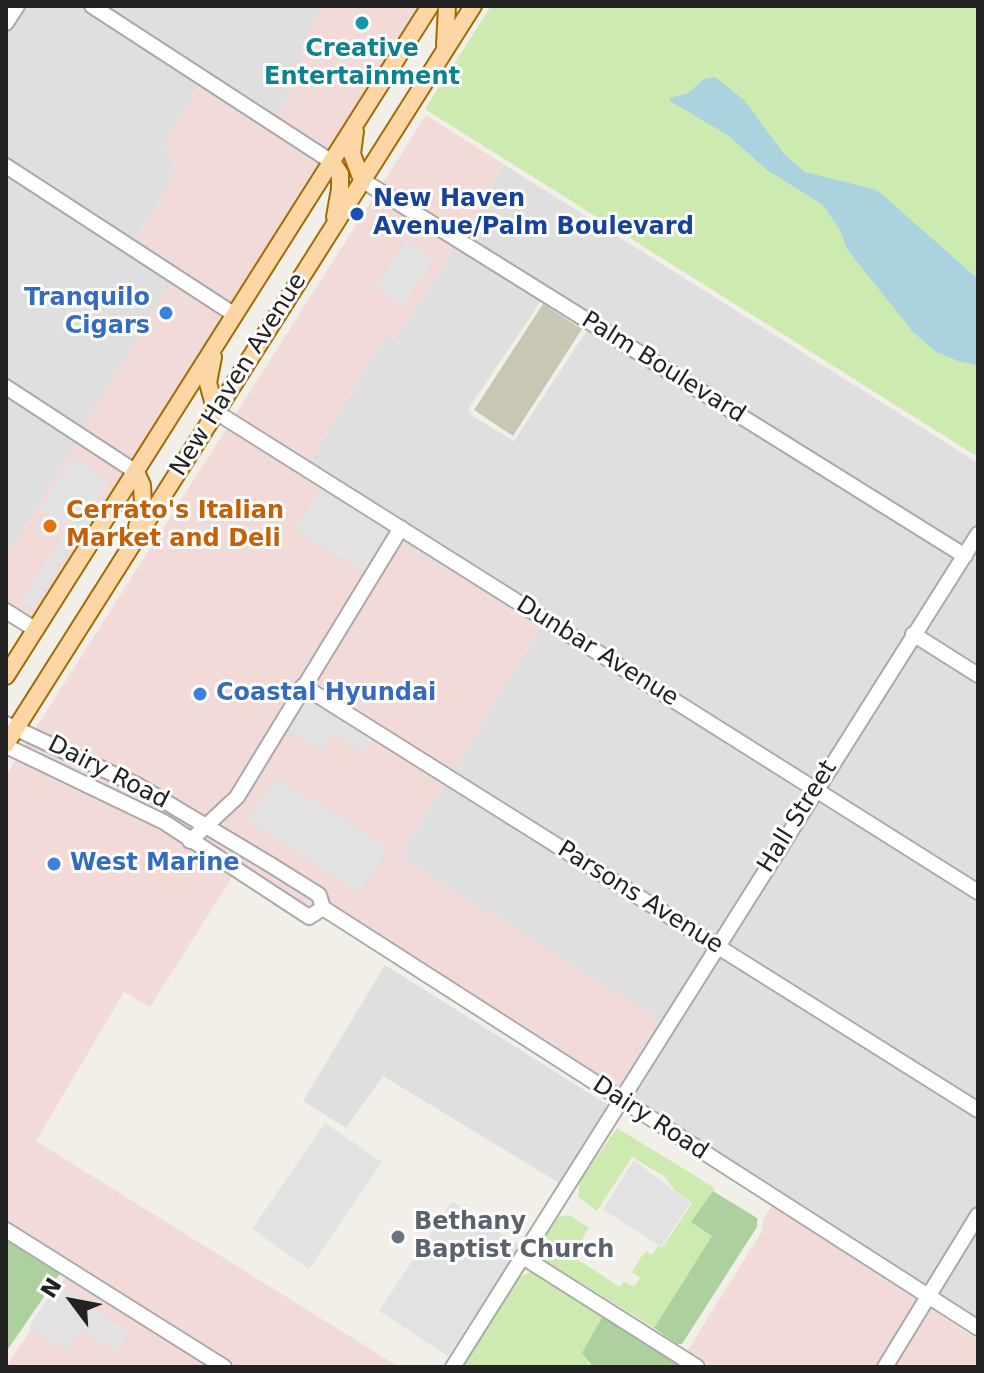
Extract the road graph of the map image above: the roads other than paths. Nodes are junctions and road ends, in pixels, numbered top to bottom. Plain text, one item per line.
1 (17, 6) edge
2 (92, 6) edge
3 (430, 6) edge
4 (447, 6) edge
5 (473, 6) edge
6 (6, 23) edge
7 (445, 50) junction
8 (357, 122) junction
9 (332, 162) junction
10 (6, 166) edge
11 (362, 180) junction
12 (333, 227) junction
13 (235, 315) junction
14 (214, 347) junction
15 (6, 387) edge
16 (216, 412) junction
17 (136, 472) junction
18 (401, 528) junction
19 (978, 534) edge
20 (133, 544) junction
21 (965, 556) junction
22 (6, 611) edge
23 (36, 630) junction
24 (913, 634) junction
25 (978, 675) edge
26 (6, 676) edge
27 (303, 686) junction
28 (11, 726) edge
29 (6, 745) edge
30 (815, 789) junction
31 (208, 826) junction
32 (190, 841) junction
33 (978, 892) edge
34 (323, 908) junction
35 (717, 946) junction
36 (621, 1101) junction
37 (978, 1110) edge
38 (978, 1215) edge
39 (6, 1230) edge
40 (523, 1257) junction
41 (928, 1295) junction
42 (978, 1328) edge
43 (224, 1367) edge
44 (453, 1367) edge
45 (697, 1367) edge
46 (885, 1367) edge

1 - 6 street
2 - 9 street
3 - 8 main road, New Haven Avenue
4 - 7 main road
5 - 7 main road, New Haven Avenue
7 - 11 main road, New Haven Avenue
8 - 9 main road, New Haven Avenue
8 - 11 main road
9 - 12 main road
9 - 13 main road, New Haven Avenue
10 - 13 street
11 - 12 main road, New Haven Avenue
11 - 21 street, Palm Boulevard
12 - 16 main road, New Haven Avenue
13 - 14 main road, New Haven Avenue
14 - 16 main road
14 - 17 main road, New Haven Avenue
15 - 17 street
16 - 18 street, Dunbar Avenue
16 - 20 main road, New Haven Avenue
17 - 20 main road
17 - 23 main road, New Haven Avenue
18 - 27 street
18 - 30 street, Dunbar Avenue
19 - 21 street, Hall Street
20 - 28 main road, New Haven Avenue
21 - 24 street, Hall Street
22 - 23 street
23 - 26 main road, New Haven Avenue
24 - 25 street
24 - 30 street, Hall Street
27 - 31 street
27 - 35 street, Parsons Avenue
28 - 29 main road, New Haven Avenue
28 - 31 street, Dairy Road
29 - 32 street, Dairy Road
30 - 33 street, Dunbar Avenue
30 - 35 street, Hall Street
31 - 32 street
31 - 34 street, Dairy Road
32 - 34 street, Dairy Road
34 - 36 street, Dairy Road
35 - 36 street, Hall Street
35 - 37 street, Parsons Avenue
36 - 40 street, Hall Street
36 - 41 street, Dairy Road
38 - 41 street
39 - 43 street
40 - 44 street, Hall Street
40 - 45 street
41 - 42 street, Dairy Road
41 - 46 street

